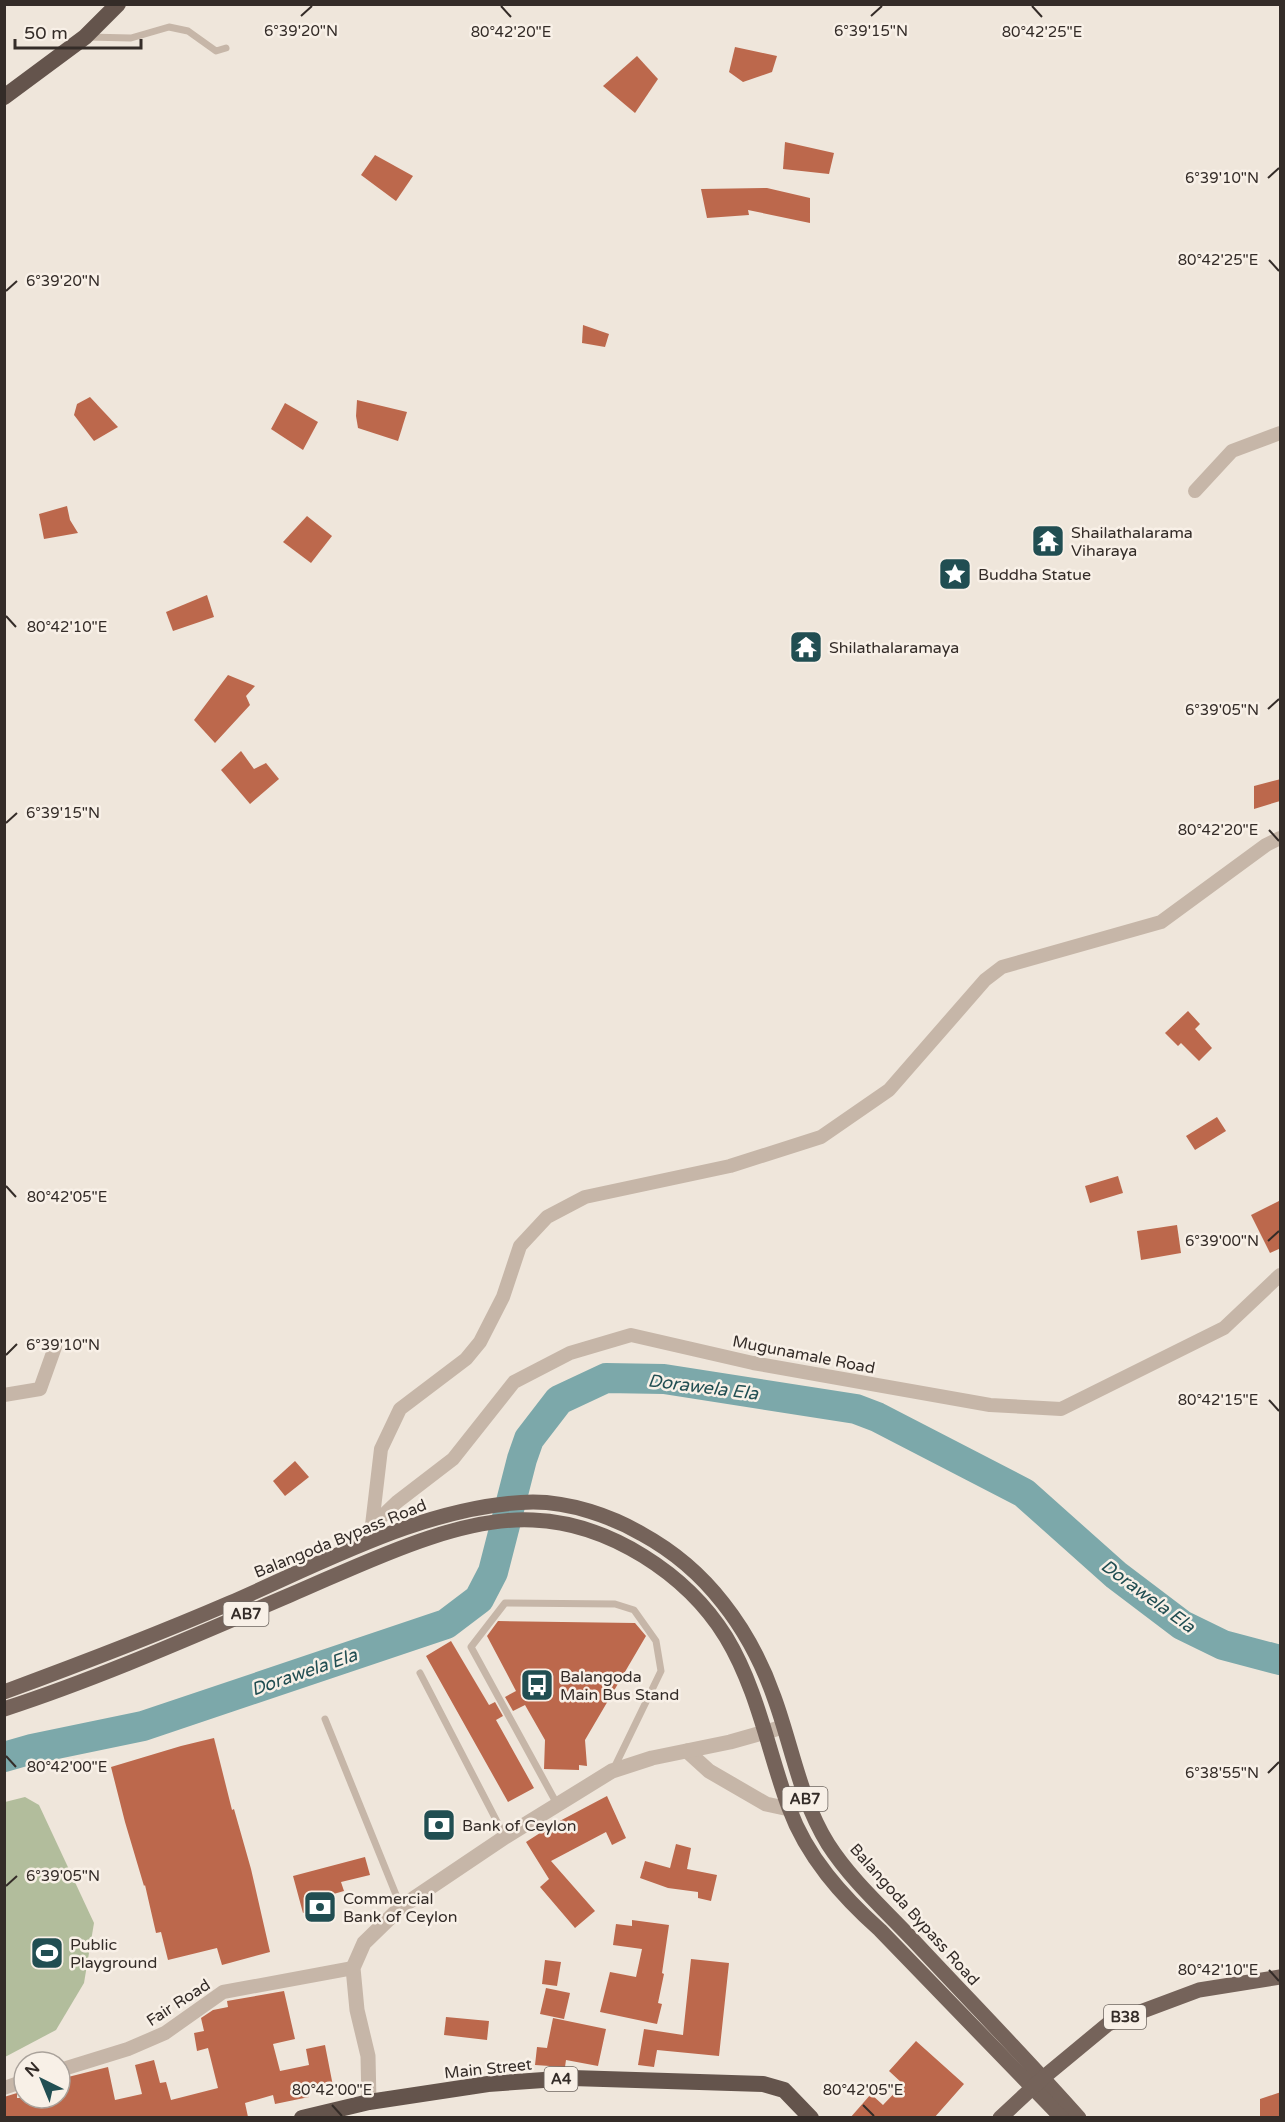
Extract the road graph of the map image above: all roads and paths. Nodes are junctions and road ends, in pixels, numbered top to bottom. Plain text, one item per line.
1 (118, 4) edge
2 (85, 37) junction
3 (226, 48) dead end
4 (4, 97) edge
5 (1281, 433) edge
6 (1196, 491) dead end
7 (1281, 838) edge
8 (1281, 1275) edge
9 (55, 1347) dead end
10 (4, 1395) edge
11 (372, 1525) junction
12 (366, 1543) junction
13 (420, 1673) dead end
14 (4, 1692) edge
15 (4, 1709) edge
16 (325, 1719) dead end
17 (783, 1727) junction
18 (765, 1732) junction
19 (687, 1751) junction
20 (612, 1771) junction
21 (806, 1802) junction
22 (557, 1804) junction
23 (789, 1809) junction
24 (506, 1837) junction
25 (401, 1907) junction
26 (353, 1968) junction
27 (1281, 1977) edge
28 (72, 2066) edge
29 (1038, 2082) junction
30 (369, 2102) junction
31 (302, 2118) edge
32 (811, 2118) edge
33 (1000, 2118) edge
34 (1062, 2118) edge
35 (1079, 2118) edge

1 - 2 highway
2 - 3 lane
2 - 4 highway
5 - 6 street
7 - 11 street
8 - 11 street, Mugunamale Road
9 - 10 street
11 - 12 street, Mugunamale Road
12 - 14 main road, Balangoda Bypass Road / AB7
12 - 17 main road, Balangoda Bypass Road / AB7
13 - 24 lane
15 - 18 main road, Balangoda Bypass Road / AB7
16 - 25 lane
17 - 18 street
17 - 21 main road, Balangoda Bypass Road / AB7
18 - 19 street
18 - 23 main road, Balangoda Bypass Road / AB7
19 - 20 street
19 - 23 street
20 - 22 street
20 - 22 lane
21 - 23 street
21 - 29 main road, Balangoda Bypass Road / AB7
22 - 24 street
23 - 29 main road, Balangoda Bypass Road / AB7
24 - 25 street
25 - 26 street
26 - 28 street, Fair Road
26 - 30 street
27 - 29 main road, B38
29 - 33 main road, B38
29 - 34 main road, Balangoda Bypass Road / AB7
29 - 35 main road, Balangoda Bypass Road / AB7
30 - 31 highway, Main Street / A4
30 - 32 highway, Main Street / A4

